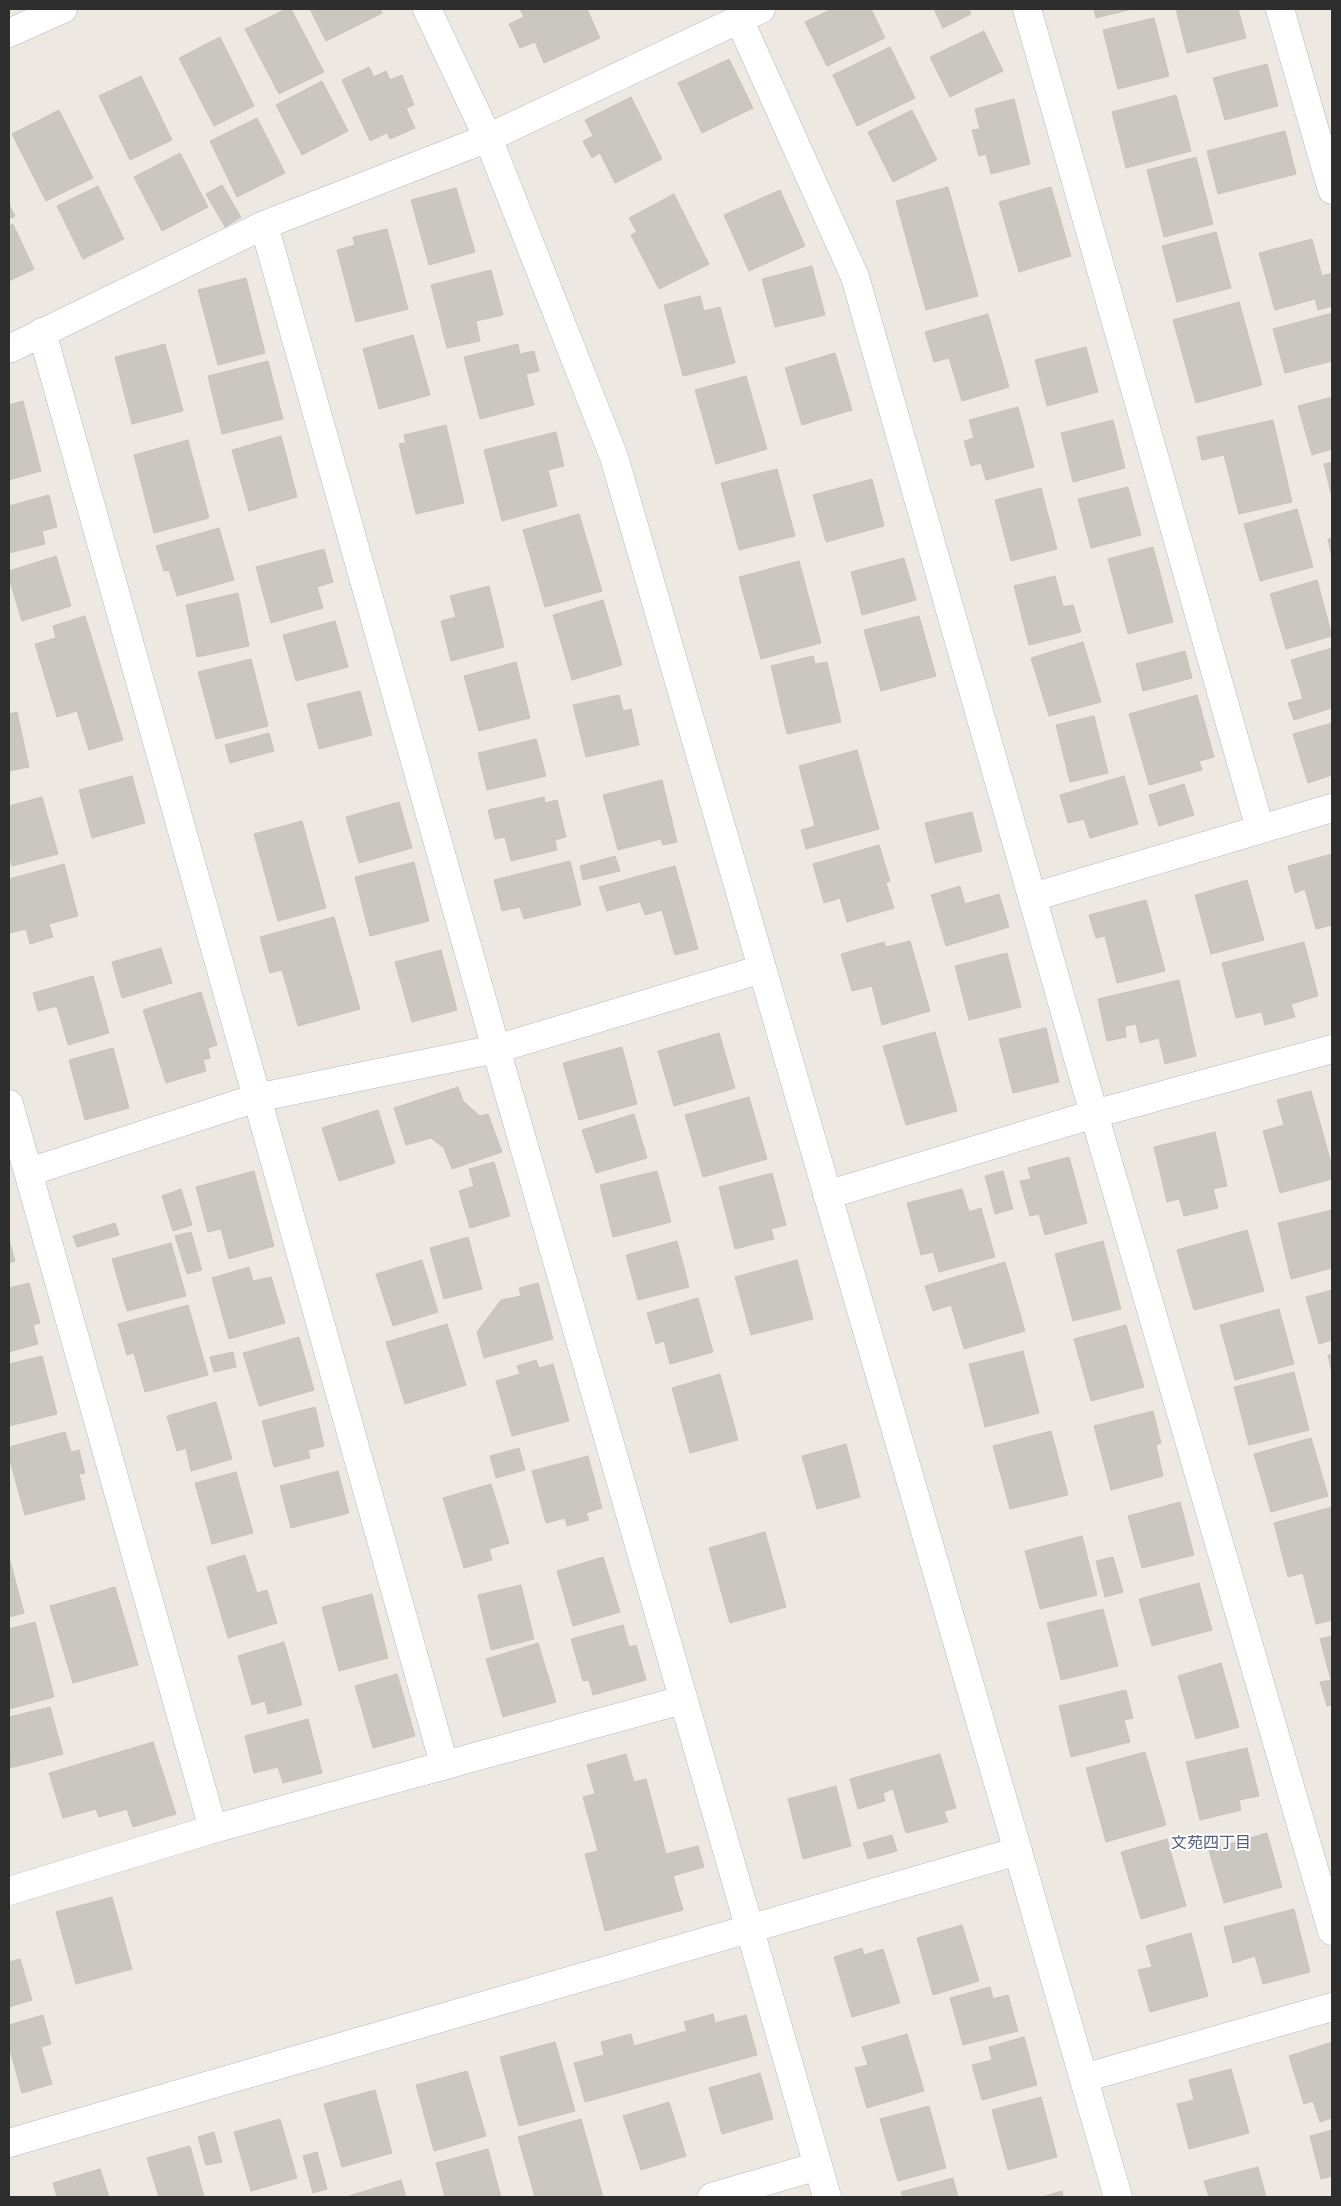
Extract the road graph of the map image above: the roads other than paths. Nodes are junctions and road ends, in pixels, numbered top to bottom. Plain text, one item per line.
1 (63, 9) edge
2 (427, 9) edge
3 (1027, 9) edge
4 (1280, 9) edge
5 (750, 14) edge
6 (9, 33) edge
7 (488, 138) junction
8 (1332, 190) edge
9 (264, 224) junction
10 (42, 332) junction
11 (9, 348) edge
12 (1332, 808) edge
13 (1260, 828) junction
14 (1032, 897) junction
15 (762, 969) junction
16 (496, 1049) junction
17 (1331, 1056) edge
18 (256, 1098) junction
19 (9, 1104) edge
20 (1094, 1114) junction
21 (28, 1172) junction
22 (827, 1194) junction
23 (682, 1700) junction
24 (444, 1764) junction
25 (213, 1829) junction
26 (1018, 1851) junction
27 (9, 1891) edge
28 (750, 1929) junction
29 (1332, 1931) edge
30 (1332, 2007) edge
31 (1084, 2078) junction
32 (9, 2143) edge
33 (818, 2166) junction
34 (712, 2197) edge
35 (827, 2197) edge
36 (1118, 2197) edge

1 - 6 street
2 - 7 street
3 - 13 street
4 - 8 street
5 - 7 street
5 - 14 street
7 - 9 street
7 - 15 street
9 - 10 street
9 - 16 street
10 - 11 street
10 - 18 street
12 - 13 street
13 - 14 street
14 - 20 street
15 - 16 street
15 - 22 street
16 - 18 street
16 - 23 street
17 - 20 street
18 - 21 street
18 - 24 street
19 - 21 street
20 - 22 street
20 - 29 street
21 - 25 street
22 - 26 street
23 - 24 street
23 - 28 street
24 - 25 street
25 - 27 street
26 - 28 street
26 - 31 street
28 - 32 street
28 - 33 street
30 - 31 street
31 - 36 street
33 - 34 street
33 - 35 street

